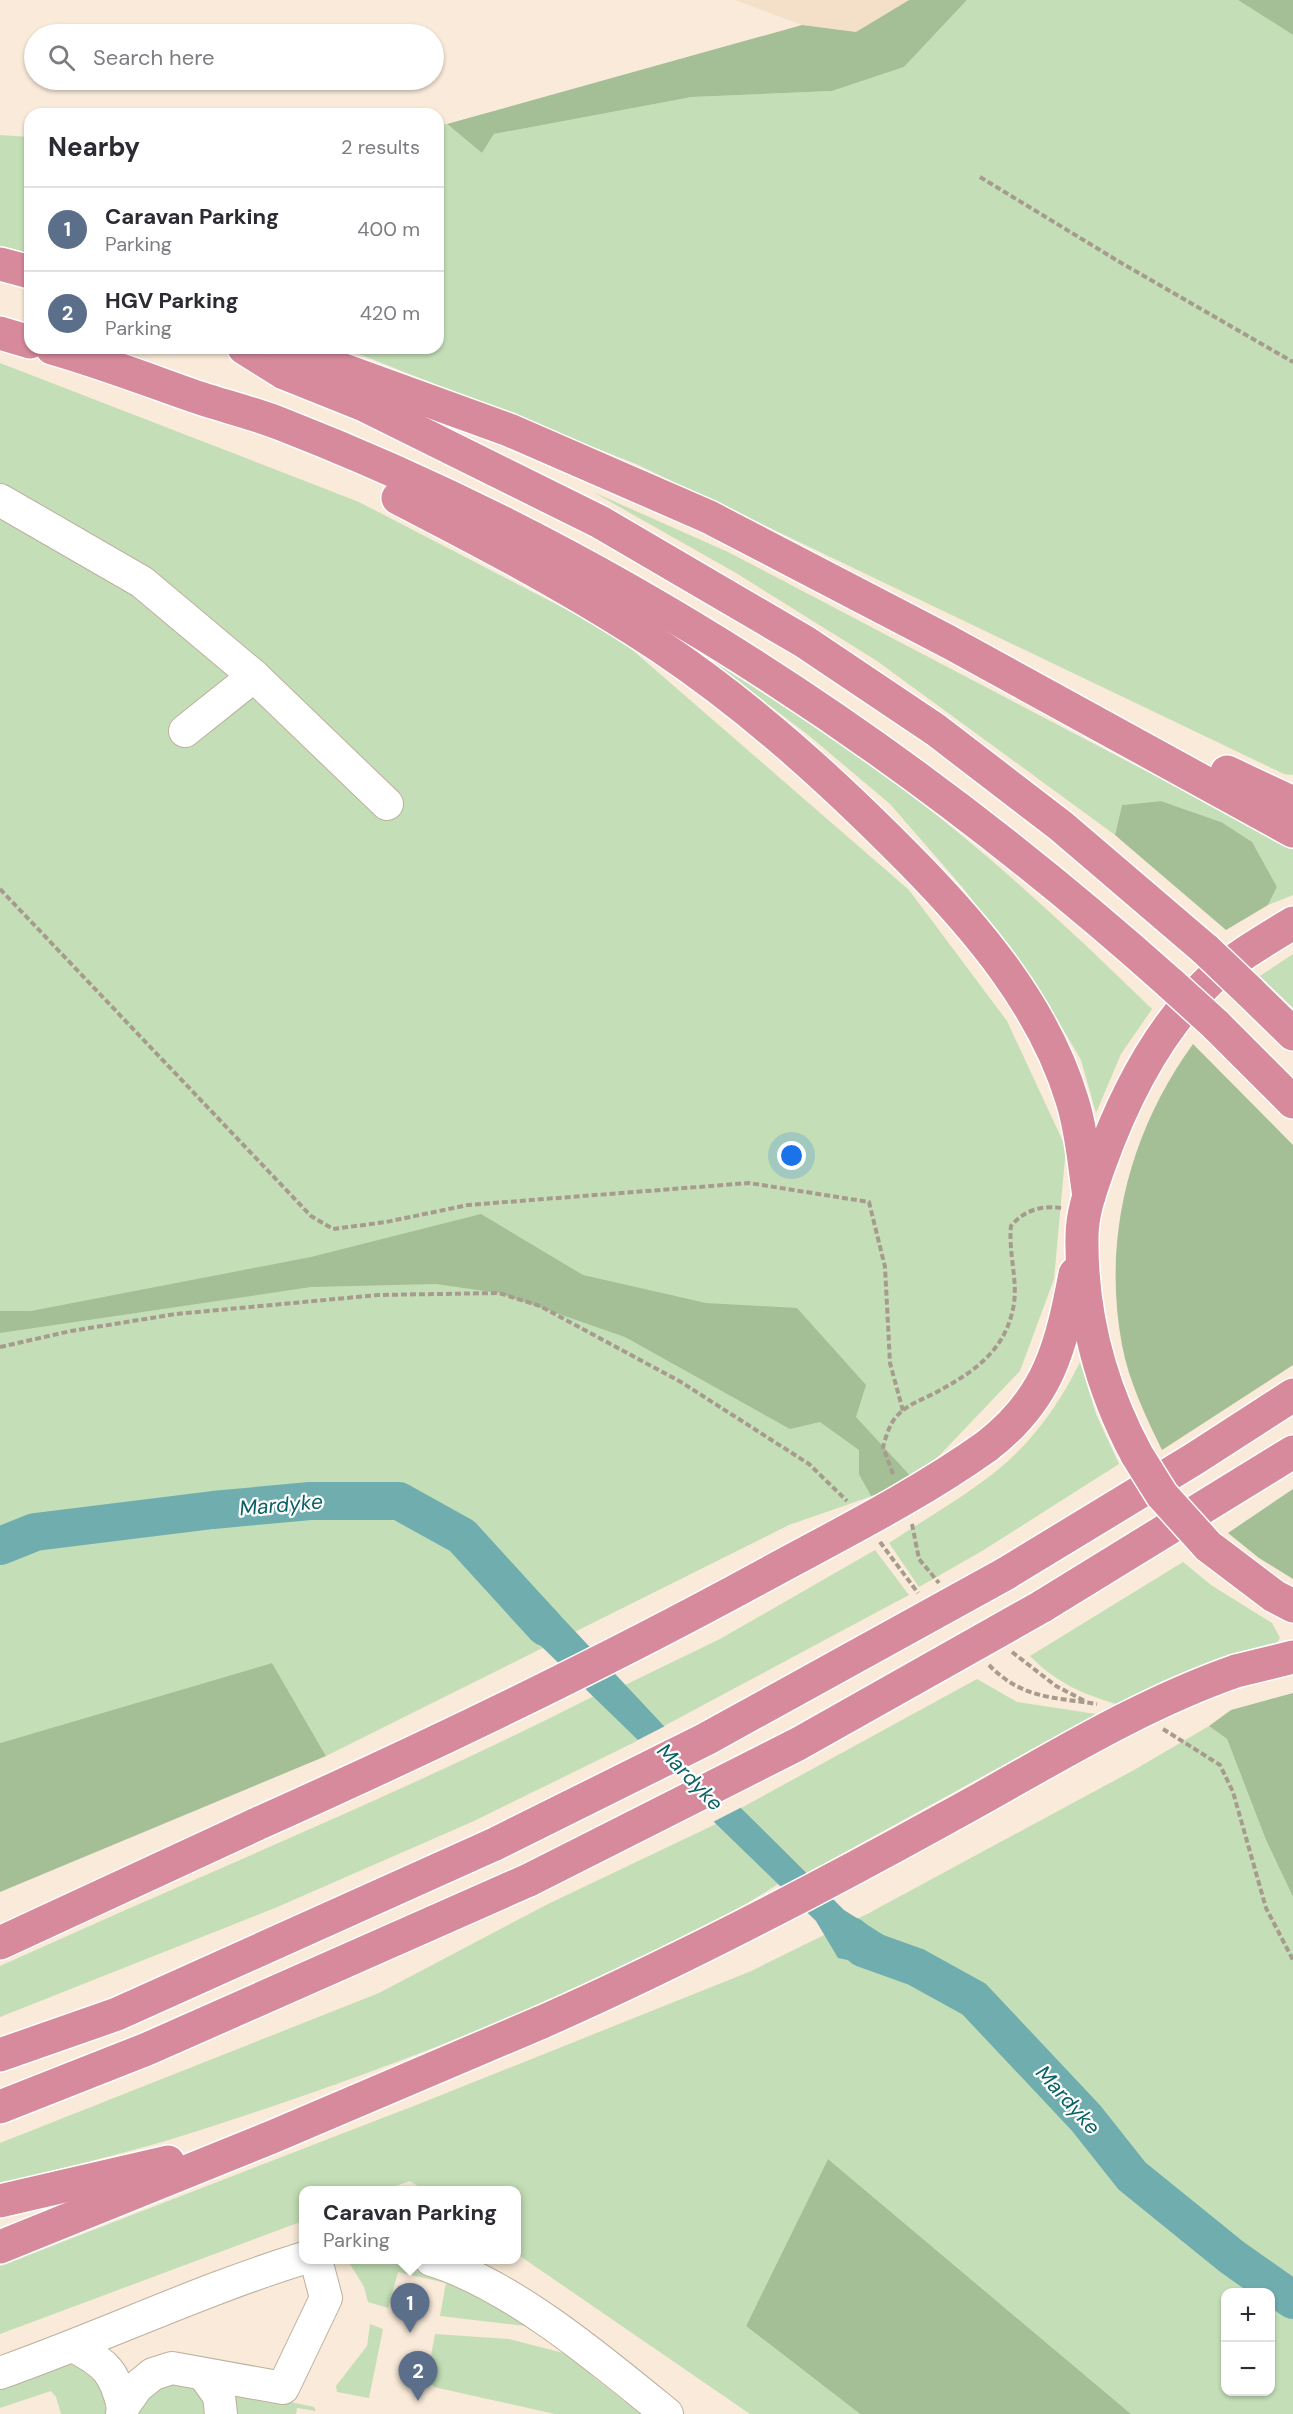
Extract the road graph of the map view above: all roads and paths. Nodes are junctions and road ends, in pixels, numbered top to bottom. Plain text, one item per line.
1 (980, 177) dead end
2 (0, 264) edge
3 (24, 270) edge
4 (0, 333) edge
5 (24, 340) edge
6 (70, 354) edge
7 (254, 354) edge
8 (300, 354) edge
9 (1293, 362) edge
10 (216, 404) junction
11 (0, 500) edge
12 (254, 676) junction
13 (1054, 699) junction
14 (185, 731) dead end
15 (1293, 803) edge
16 (387, 804) dead end
17 (1293, 831) edge
18 (0, 889) edge
19 (1293, 924) edge
20 (1293, 1034) edge
21 (1293, 1102) edge
22 (1085, 1214) junction
23 (0, 1347) edge
24 (1293, 1395) edge
25 (903, 1411) junction
26 (1293, 1452) edge
27 (894, 1478) dead end
28 (851, 1506) dead end
29 (910, 1518) dead end
30 (879, 1540) dead end
31 (940, 1585) dead end
32 (919, 1594) dead end
33 (1293, 1606) edge
34 (1007, 1648) dead end
35 (1293, 1657) edge
36 (985, 1662) dead end
37 (1089, 1703) junction
38 (1107, 1706) dead end
39 (1154, 1725) dead end
40 (1, 1942) edge
41 (1293, 1959) edge
42 (0, 2055) edge
43 (0, 2107) edge
44 (272, 2138) junction
45 (0, 2201) edge
46 (0, 2247) edge
47 (299, 2259) edge
48 (317, 2264) edge
49 (444, 2264) edge
50 (75, 2347) junction
51 (0, 2373) edge
52 (204, 2375) junction
53 (123, 2410) edge
54 (221, 2414) edge
55 (668, 2414) edge

1 - 9 path
2 - 3 highway
4 - 5 highway
6 - 10 highway
7 - 20 highway, bridge
8 - 13 highway
10 - 21 highway, bridge
10 - 22 highway
11 - 12 lane
12 - 14 lane
12 - 16 lane
13 - 15 highway
13 - 17 highway
18 - 25 path
19 - 22 highway
22 - 25 path
22 - 33 highway, bridge
22 - 40 highway, bridge
23 - 28 path
24 - 42 highway, bridge
25 - 27 path
26 - 43 highway, bridge
29 - 31 path
30 - 32 path
34 - 37 path
35 - 44 highway, bridge
36 - 37 path
37 - 38 path
39 - 41 path
44 - 45 highway
44 - 46 highway
47 - 50 lane
48 - 52 lane
49 - 55 lane
50 - 51 lane
50 - 53 lane
52 - 53 lane
52 - 54 lane

